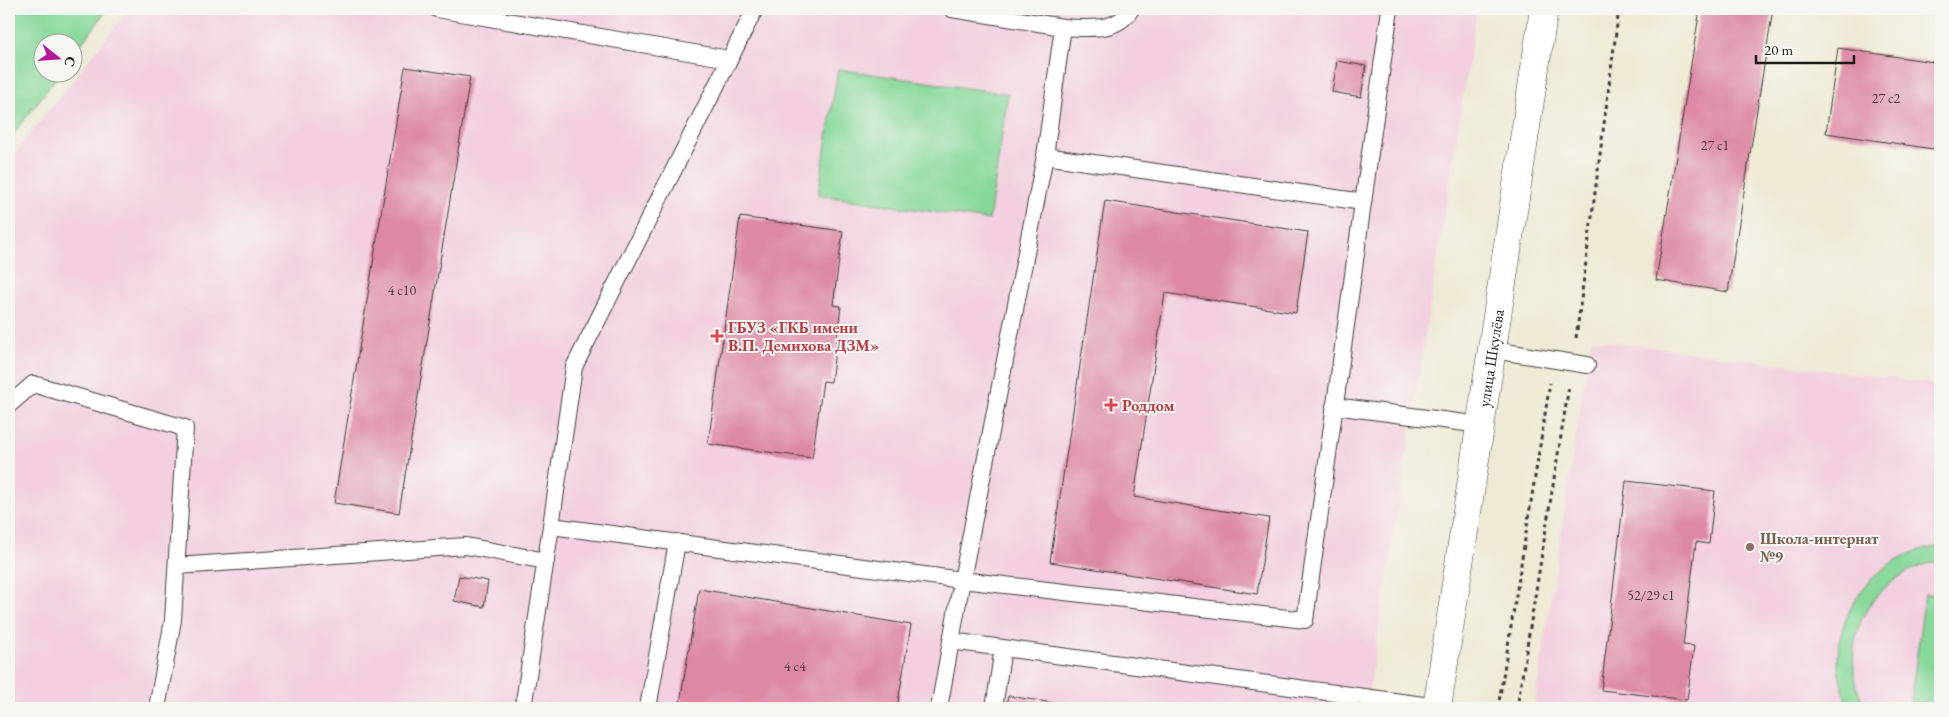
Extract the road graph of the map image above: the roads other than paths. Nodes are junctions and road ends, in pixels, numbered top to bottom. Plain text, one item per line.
1 (437, 9) edge
2 (754, 9) edge
3 (952, 9) edge
4 (1131, 9) edge
5 (1390, 9) edge
6 (1544, 9) edge
7 (1063, 28) junction
8 (729, 59) junction
9 (1045, 156) junction
10 (1363, 202) junction
11 (1492, 350) junction
12 (1587, 365) dead end
13 (9, 405) edge
14 (1334, 406) junction
15 (1481, 425) junction
16 (551, 526) junction
17 (677, 542) junction
18 (546, 561) junction
19 (177, 566) junction
20 (962, 580) junction
21 (951, 641) junction
22 (1003, 648) junction
23 (157, 708) edge
24 (522, 708) edge
25 (648, 708) edge
26 (939, 708) edge
27 (994, 708) edge
28 (1438, 708) edge

1 - 8 lane
2 - 8 lane
3 - 7 lane
4 - 7 lane
5 - 10 lane
6 - 11 street, улица Шкулёва
7 - 9 lane
8 - 16 lane
9 - 10 lane
9 - 20 lane
10 - 14 lane
11 - 12 lane
11 - 15 street, улица Шкулёва
13 - 19 lane
14 - 15 lane
14 - 20 lane
15 - 28 street, улица Шкулёва
16 - 17 lane
16 - 18 lane
17 - 20 lane
17 - 25 lane
18 - 19 lane
18 - 24 lane
19 - 23 lane
20 - 21 lane
21 - 22 lane
21 - 26 lane
22 - 27 lane
22 - 28 lane

